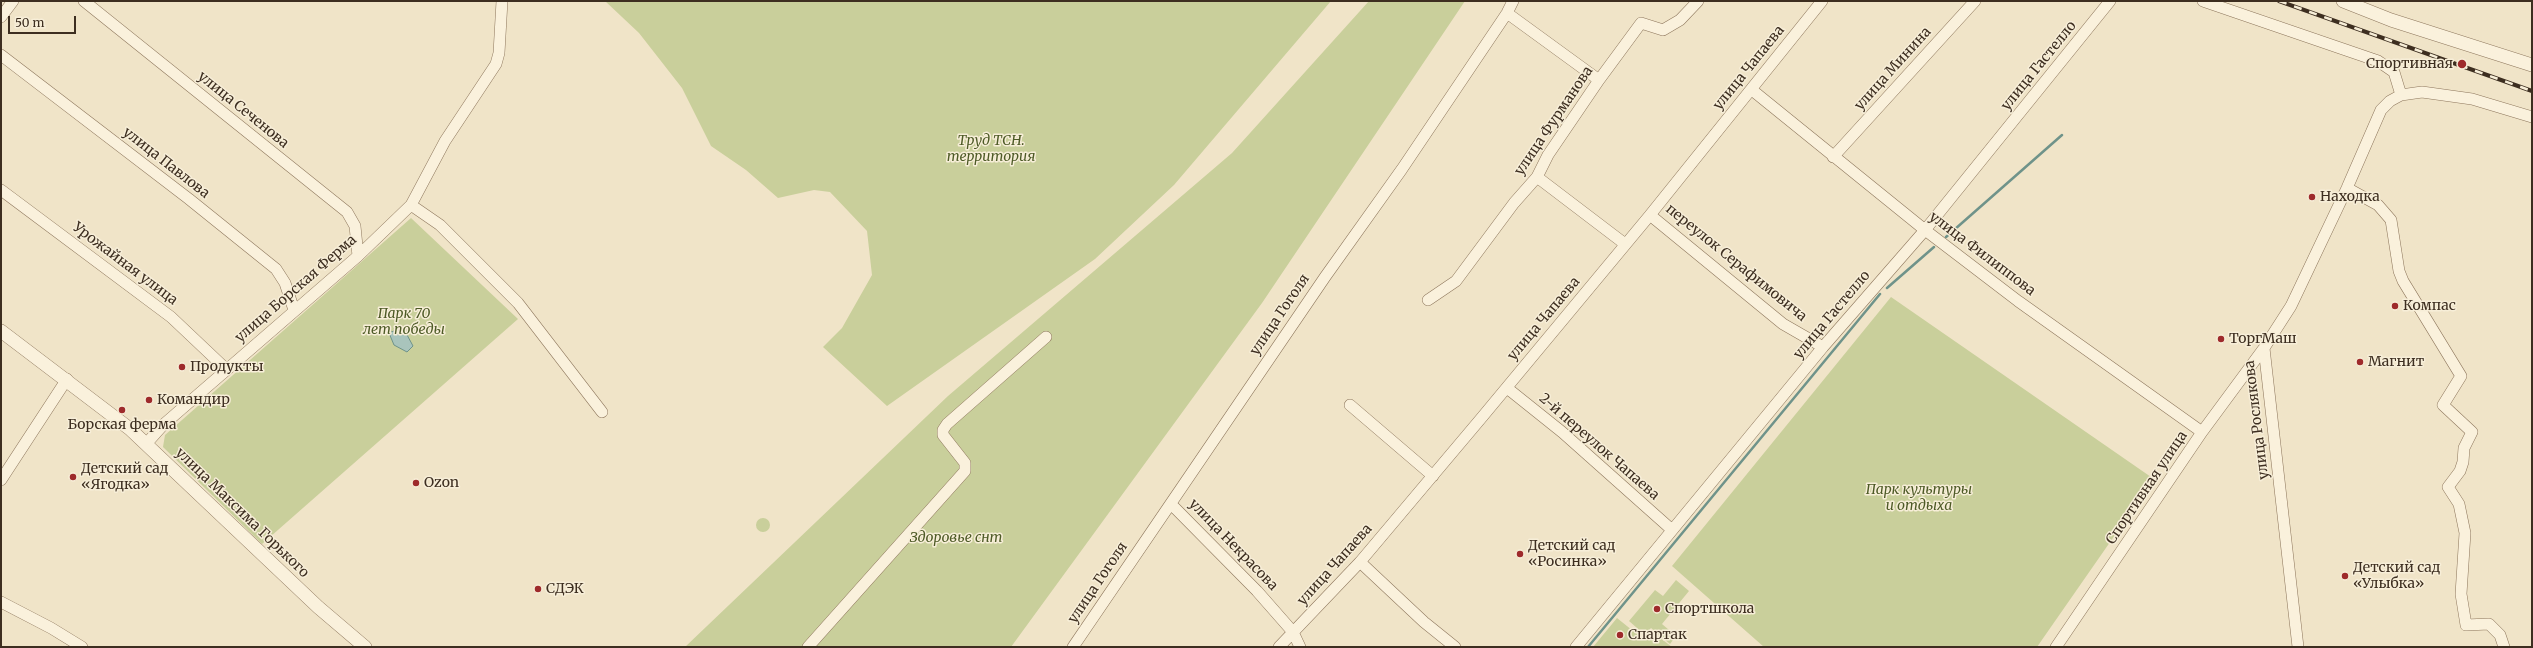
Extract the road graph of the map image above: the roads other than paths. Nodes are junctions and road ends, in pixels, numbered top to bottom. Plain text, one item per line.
1 (13, 1) edge
2 (84, 1) edge
3 (502, 1) edge
4 (1513, 1) edge
5 (1698, 1) edge
6 (1822, 1) edge
7 (1975, 1) edge
8 (2110, 1) edge
9 (2203, 1) edge
10 (2343, 1) edge
11 (1507, 13) junction
12 (1, 18) edge
13 (1, 55) edge
14 (2532, 65) edge
15 (1599, 80) junction
16 (1752, 90) junction
17 (2401, 95) junction
18 (2532, 117) edge
19 (1833, 157) junction
20 (1537, 177) junction
21 (2347, 188) junction
22 (1, 190) edge
23 (412, 206) junction
24 (1650, 215) junction
25 (1925, 230) junction
26 (1626, 244) junction
27 (358, 256) junction
28 (1428, 300) dead end
29 (294, 310) junction
30 (1, 331) edge
31 (1046, 337) dead end
32 (1823, 347) junction
33 (2264, 348) junction
34 (226, 369) junction
35 (67, 379) junction
36 (2242, 380) junction
37 (2266, 382) junction
38 (1507, 388) junction
39 (1350, 406) dead end
40 (602, 412) dead end
41 (2202, 432) junction
42 (146, 444) junction
43 (1433, 476) junction
44 (1, 480) edge
45 (1171, 504) junction
46 (1671, 529) junction
47 (1360, 562) junction
48 (1, 602) edge
49 (1294, 632) junction
50 (82, 647) edge
51 (365, 647) edge
52 (808, 647) edge
53 (1073, 647) edge
54 (1279, 647) edge
55 (1300, 647) edge
56 (1456, 647) edge
57 (1576, 647) edge
58 (2056, 647) edge
59 (2298, 647) edge
60 (2504, 647) edge

1 - 12 street
2 - 27 street, улица Сеченова
3 - 23 street, улица Борская Ферма
4 - 11 street, улица Гоголя
5 - 15 street, улица Фурманова
6 - 16 street, улица Чапаева
7 - 19 street, улица Минина
8 - 25 street, улица Гастелло
9 - 17 street
10 - 14 street
11 - 15 street
11 - 45 street, улица Гоголя
13 - 29 street, улица Павлова
15 - 20 street, улица Фурманова
16 - 19 street, улица Филиппова
16 - 24 street, улица Чапаева
17 - 18 street
17 - 21 street, улица Рослякова
19 - 25 street, улица Филиппова
20 - 26 street
20 - 28 street, улица Фурманова
21 - 33 street, улица Рослякова
21 - 60 street
22 - 34 street, Урожайная улица
23 - 27 street, улица Борская Ферма
23 - 40 street
24 - 26 street, улица Чапаева
24 - 32 street, переулок Серафимовича
25 - 32 street, улица Гастелло
25 - 41 street, улица Филиппова
26 - 38 street, улица Чапаева
27 - 29 street, улица Борская Ферма
29 - 34 street, улица Борская Ферма
30 - 35 street, улица Максима Горького
31 - 52 street
32 - 46 street, улица Гастелло
33 - 36 street, Спортивная улица
33 - 37 street, улица Рослякова
34 - 42 street, улица Борская Ферма
35 - 42 street, улица Максима Горького
35 - 44 street
36 - 37 street
36 - 41 street, Спортивная улица
37 - 59 street, улица Рослякова
38 - 43 street, улица Чапаева
38 - 46 street, 2-й переулок Чапаева
39 - 43 street
41 - 58 street, Спортивная улица
42 - 51 street, улица Максима Горького
43 - 47 street, улица Чапаева
45 - 49 street, улица Некрасова
45 - 53 street, улица Гоголя
46 - 57 street, улица Гастелло
47 - 49 street, улица Чапаева
47 - 56 street
48 - 50 street
49 - 54 street, улица Чапаева
49 - 55 street, улица Некрасова

